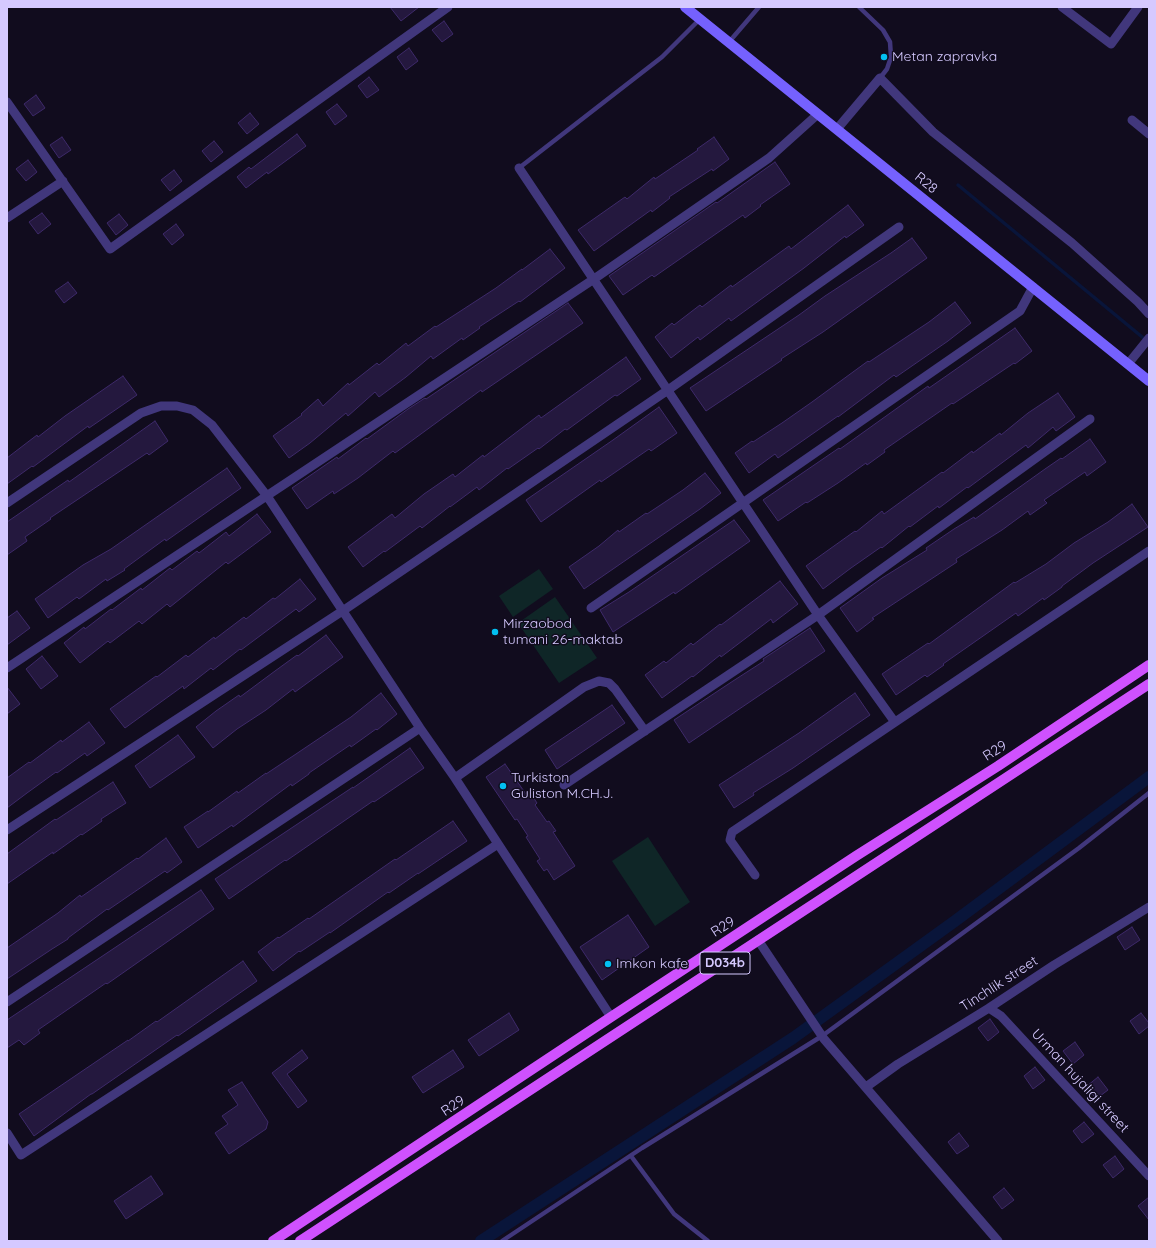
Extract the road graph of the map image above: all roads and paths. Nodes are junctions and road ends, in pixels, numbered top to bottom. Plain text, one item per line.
1 (448, 7) edge
2 (685, 7) edge
3 (759, 7) edge
4 (859, 7) edge
5 (1062, 7) edge
6 (1138, 7) edge
7 (700, 19) junction
8 (729, 42) junction
9 (880, 78) junction
10 (7, 102) edge
11 (818, 114) junction
12 (1132, 120) dead end
13 (837, 129) junction
14 (1149, 134) edge
15 (519, 168) joint
16 (63, 181) junction
17 (7, 218) edge
18 (899, 227) dead end
19 (594, 279) junction
20 (1033, 287) junction
21 (1149, 314) edge
22 (1149, 338) edge
23 (1128, 364) junction
24 (1149, 380) edge
25 (668, 390) junction
26 (1090, 419) dead end
27 (267, 496) junction
28 (7, 503) edge
29 (743, 503) junction
30 (1149, 551) edge
31 (590, 608) dead end
32 (344, 610) junction
33 (818, 615) junction
34 (1149, 665) edge
35 (7, 668) edge
36 (1149, 684) edge
37 (894, 722) junction
38 (420, 728) junction
39 (645, 731) junction
40 (455, 778) junction
41 (564, 785) dead end
42 (1149, 793) edge
43 (7, 830) edge
44 (498, 844) junction
45 (856, 856) junction
46 (864, 870) junction
47 (755, 875) dead end
48 (1149, 907) edge
49 (758, 940) junction
50 (7, 1002) edge
51 (989, 1008) junction
52 (611, 1017) junction
53 (822, 1036) junction
54 (866, 1087) junction
55 (7, 1133) edge
56 (631, 1156) junction
57 (1149, 1176) edge
58 (273, 1241) edge
59 (300, 1241) edge
60 (502, 1241) edge
61 (708, 1241) edge
62 (998, 1241) edge

1 - 16 street
2 - 7 main road, R28
3 - 8 lane
4 - 9 lane
5 - 6 street
7 - 8 main road, R28
7 - 15 lane
8 - 11 main road, R28
9 - 13 street
9 - 21 street
10 - 16 street
11 - 13 main road, R28
11 - 19 street
12 - 14 street
13 - 20 main road, R28
15 - 19 street
16 - 17 street
18 - 25 street
19 - 25 street
19 - 27 street
20 - 23 main road, R28
20 - 29 street
22 - 23 street
23 - 24 main road, R28
25 - 29 street
25 - 32 street
26 - 33 street
27 - 28 street
27 - 32 street
27 - 35 street
29 - 31 street
29 - 33 street
30 - 37 street
32 - 38 street
32 - 43 street
33 - 37 street
33 - 39 street
34 - 45 main road, R29 / D034b
36 - 46 main road, R29 / D034b
37 - 47 street
38 - 40 street
38 - 50 street
39 - 40 street
39 - 41 street
40 - 44 street
42 - 53 lane
44 - 52 street
44 - 55 street
45 - 46 main road
45 - 52 main road, R29 / D034b
46 - 49 main road, R29 / D034b
48 - 51 street, Tinchlik street
49 - 53 street
49 - 59 main road, R29 / D034b
51 - 54 street, Tinchlik street
51 - 57 street, Urman hujaligi street
52 - 58 main road, R29 / D034b
53 - 54 street
53 - 56 lane
54 - 62 street
56 - 60 lane
56 - 61 lane

